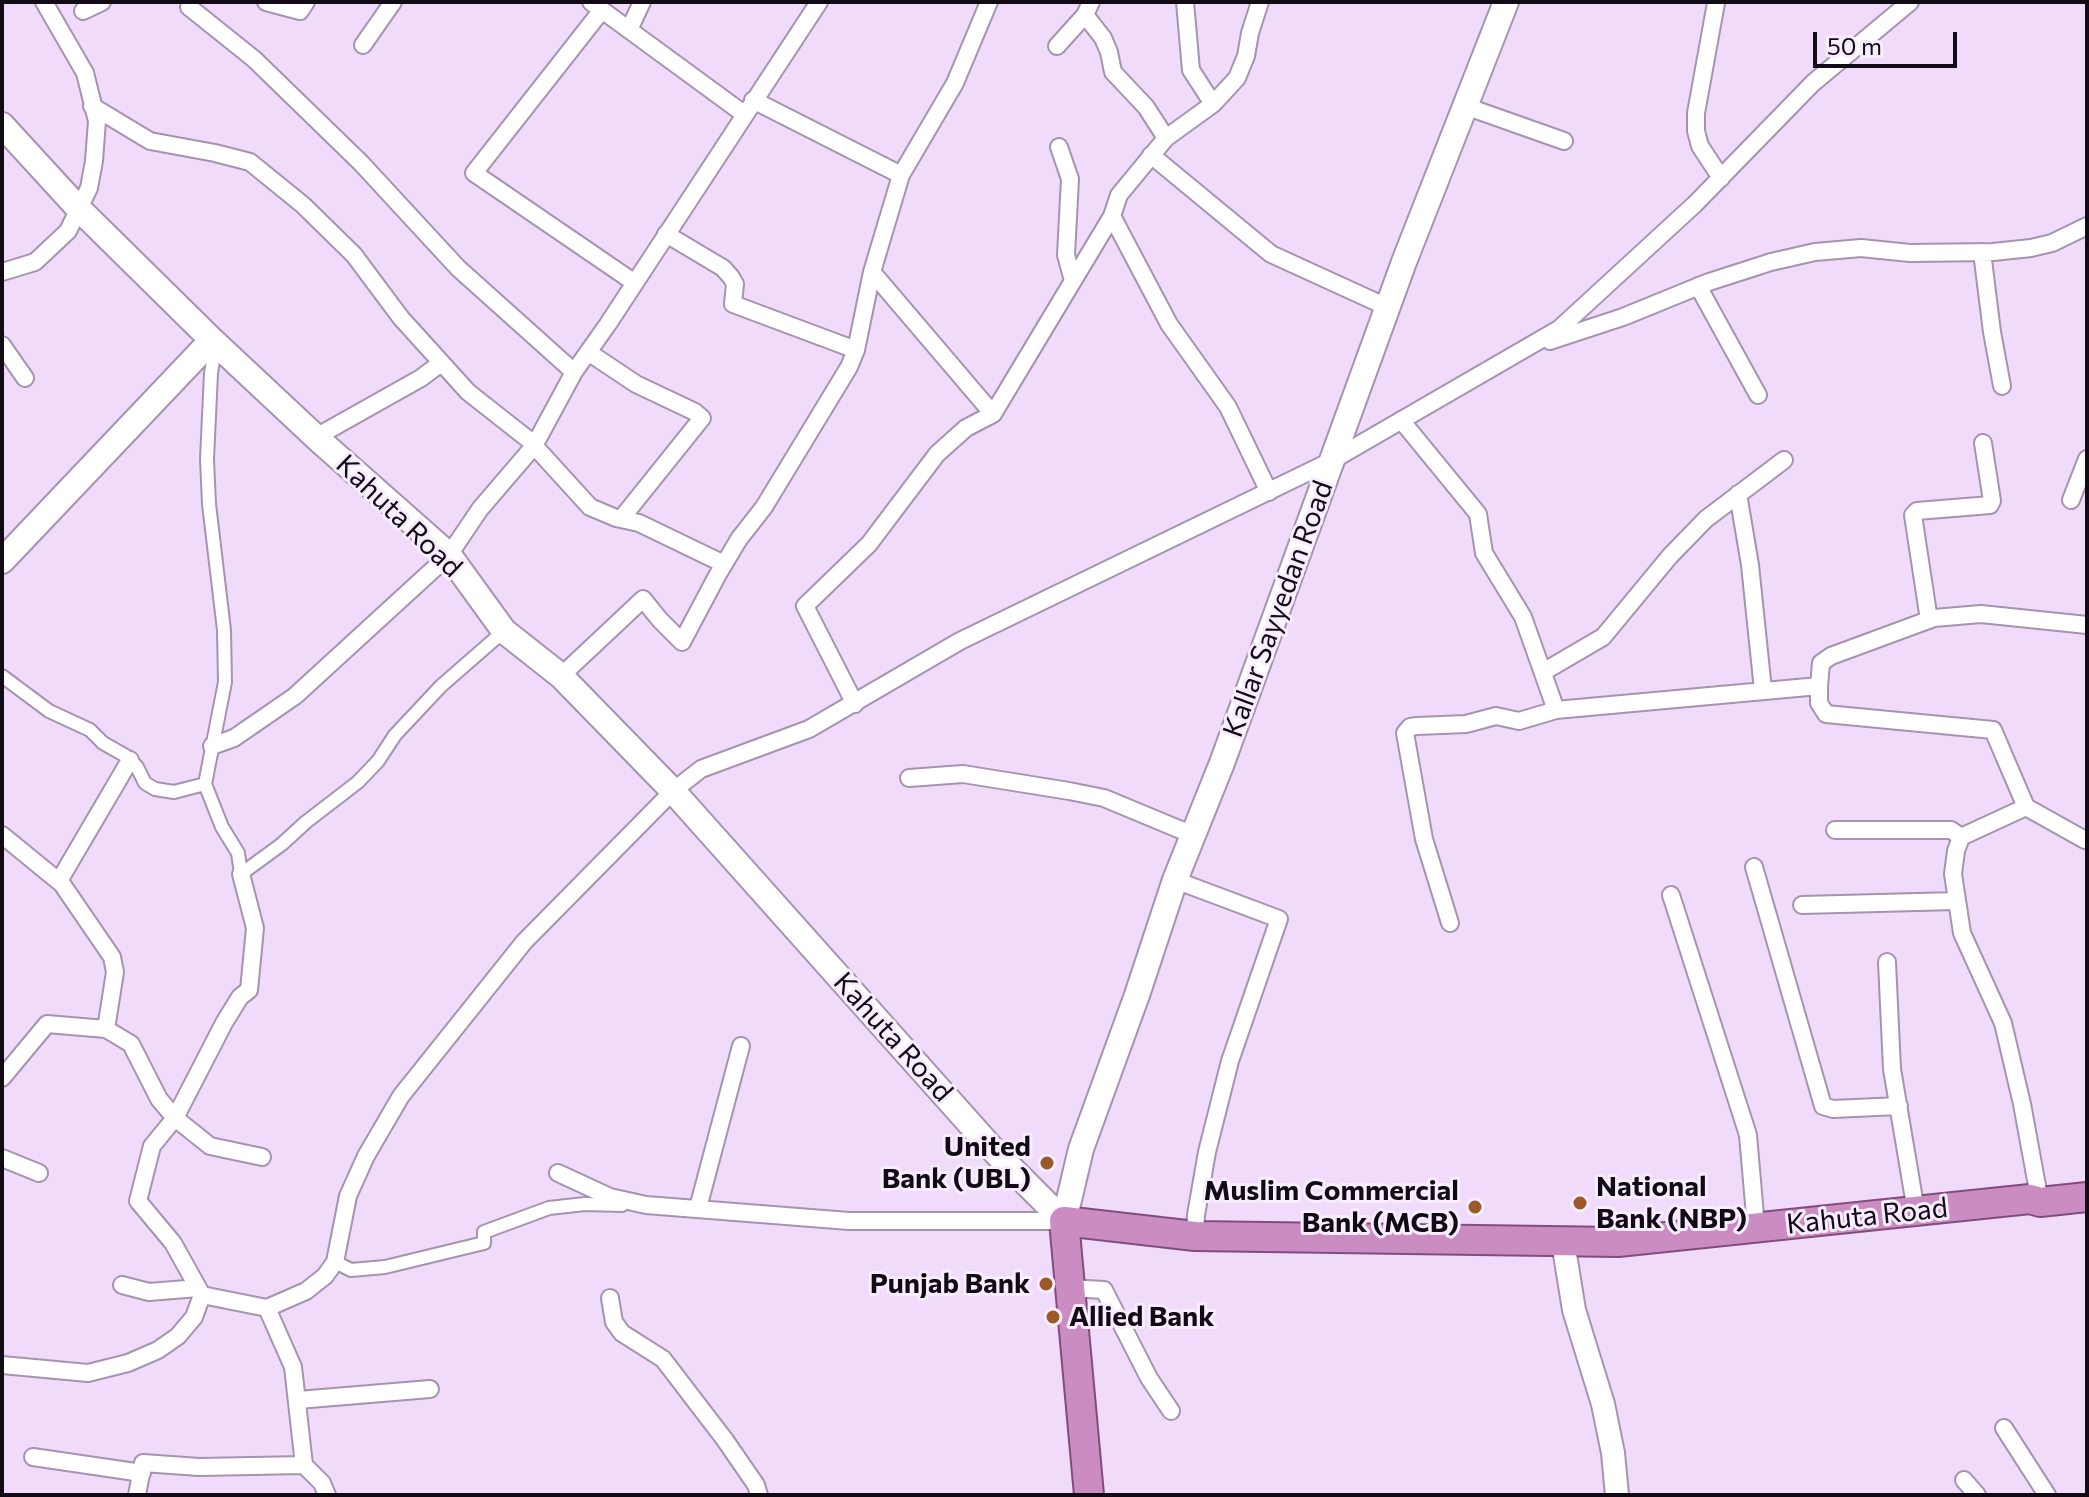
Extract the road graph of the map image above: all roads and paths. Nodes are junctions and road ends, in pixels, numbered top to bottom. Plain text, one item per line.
1 (44, 2) edge
2 (102, 2) edge
3 (266, 2) edge
4 (306, 2) edge
5 (393, 2) edge
6 (642, 2) edge
7 (819, 2) edge
8 (989, 2) edge
9 (1185, 2) edge
10 (1260, 2) edge
11 (1506, 2) edge
12 (1910, 2) edge
13 (1716, 3) edge
14 (596, 6) edge
15 (189, 7) dead end
16 (1088, 8) edge
17 (83, 11) dead end
18 (629, 30) junction
19 (363, 45) dead end
20 (1057, 46) dead end
21 (1213, 104) junction
22 (92, 106) junction
23 (1465, 106) junction
24 (749, 107) junction
25 (2, 125) edge
26 (1166, 138) junction
27 (1564, 141) dead end
28 (1059, 147) dead end
29 (1151, 155) junction
30 (901, 175) junction
31 (1721, 178) junction
32 (79, 209) junction
33 (1112, 216) junction
34 (2087, 226) edge
35 (666, 234) junction
36 (1982, 252) junction
37 (2, 272) edge
38 (872, 272) junction
39 (1073, 281) junction
40 (635, 283) junction
41 (1698, 286) junction
42 (1387, 307) junction
43 (214, 342) junction
44 (2, 345) edge
45 (856, 350) junction
46 (1522, 350) junction
47 (588, 352) junction
48 (441, 363) junction
49 (574, 372) junction
50 (25, 378) dead end
51 (2002, 386) dead end
52 (1758, 395) dead end
53 (993, 414) junction
54 (1401, 420) junction
55 (316, 437) junction
56 (1983, 443) dead end
57 (534, 446) junction
58 (2087, 459) edge
59 (1784, 460) dead end
60 (1331, 461) junction
61 (2083, 483) edge
62 (1269, 492) junction
63 (1738, 494) junction
64 (2071, 500) dead end
65 (621, 519) junction
66 (449, 555) junction
67 (2, 561) edge
68 (724, 564) junction
69 (1929, 620) junction
70 (2087, 625) edge
71 (504, 631) junction
72 (1543, 672) junction
73 (2, 676) edge
74 (561, 676) junction
75 (1819, 686) junction
76 (1763, 690) junction
77 (855, 704) junction
78 (1556, 710) junction
79 (212, 746) junction
80 (130, 760) junction
81 (909, 778) dead end
82 (205, 784) junction
83 (673, 791) junction
84 (2026, 807) junction
85 (1835, 830) dead end
86 (2, 835) edge
87 (1193, 835) junction
88 (1961, 837) junction
89 (2087, 839) edge
90 (1754, 867) dead end
91 (241, 874) junction
92 (1175, 880) junction
93 (59, 881) junction
94 (1671, 895) dead end
95 (1956, 901) junction
96 (1802, 905) dead end
97 (1450, 923) dead end
98 (1887, 962) dead end
99 (106, 1029) junction
100 (741, 1046) dead end
101 (2, 1078) edge
102 (1899, 1106) junction
103 (175, 1118) junction
104 (262, 1157) dead end
105 (2, 1158) edge
106 (39, 1173) dead end
107 (558, 1173) dead end
108 (2087, 1197) edge
109 (2040, 1202) junction
110 (646, 1205) junction
111 (698, 1208) junction
112 (1916, 1211) junction
113 (1064, 1221) junction
114 (1756, 1227) junction
115 (1195, 1236) junction
116 (1563, 1242) junction
117 (335, 1262) junction
118 (122, 1285) dead end
119 (1068, 1288) junction
120 (200, 1291) junction
121 (610, 1298) dead end
122 (267, 1308) junction
123 (2, 1365) edge
124 (430, 1389) dead end
125 (298, 1400) junction
126 (1171, 1411) dead end
127 (2004, 1428) dead end
128 (33, 1457) dead end
129 (304, 1465) junction
130 (142, 1473) junction
131 (1964, 1480) dead end
132 (137, 1495) edge
133 (327, 1495) edge
134 (759, 1495) edge
135 (1089, 1495) edge
136 (1617, 1495) edge
137 (1977, 1495) edge
138 (2047, 1495) edge

1 - 22 street
2 - 17 street
3 - 4 street
5 - 19 street
6 - 18 street
7 - 24 street
8 - 30 street
9 - 21 street
10 - 21 street
11 - 23 main road, Kallar Sayyedan Road
12 - 31 street
13 - 31 street
14 - 18 street
14 - 40 street
15 - 49 street
16 - 20 street
16 - 26 street
18 - 24 street
21 - 26 street
22 - 32 street
22 - 48 street
23 - 27 street
23 - 42 main road, Kallar Sayyedan Road
24 - 30 street
24 - 35 street
25 - 32 main road, Kahuta Road
26 - 29 street
28 - 39 street
29 - 33 street
29 - 42 street
30 - 38 street
31 - 46 street
32 - 37 street
32 - 43 main road, Kahuta Road
33 - 39 street
33 - 62 street
34 - 36 street
35 - 40 street
35 - 45 street
36 - 41 street
36 - 51 street
38 - 45 street
38 - 53 street
39 - 53 street
40 - 47 street
41 - 46 street
41 - 52 street
42 - 60 main road, Kallar Sayyedan Road
43 - 55 main road, Kahuta Road
43 - 67 main road
43 - 79 street
44 - 50 street
45 - 68 street
46 - 54 street
47 - 49 street
47 - 65 street
48 - 55 street
48 - 57 street
49 - 57 street
53 - 77 street
54 - 60 street
54 - 72 street
55 - 66 main road, Kahuta Road
56 - 69 street
57 - 65 street
57 - 66 street
58 - 61 street
59 - 63 street
60 - 62 street
60 - 87 main road, Kallar Sayyedan Road
61 - 64 street
62 - 77 street
63 - 72 street
63 - 76 street
65 - 68 street
66 - 71 main road, Kahuta Road
66 - 79 street
68 - 74 street
69 - 70 street
69 - 75 street
71 - 74 main road, Kahuta Road
71 - 91 street
72 - 78 street
73 - 80 street
74 - 83 main road, Kahuta Road
75 - 76 street
75 - 84 street
76 - 78 street
77 - 83 street
78 - 97 street
79 - 82 street
80 - 82 street
80 - 93 street
81 - 87 street
82 - 91 street
83 - 113 main road, Kahuta Road
83 - 117 street
84 - 88 street
84 - 89 street
85 - 88 street
86 - 93 street
87 - 92 main road, Kallar Sayyedan Road
88 - 95 street
90 - 102 street
91 - 103 street
92 - 113 main road, Kallar Sayyedan Road
92 - 115 street
93 - 99 street
94 - 114 street
95 - 96 street
95 - 109 street
98 - 102 street
99 - 101 street
99 - 103 street
100 - 111 street
102 - 112 street
103 - 104 street
103 - 120 street
105 - 106 street
107 - 110 street
108 - 109 highway, Kahuta Road
109 - 112 highway, Kahuta Road
110 - 111 street
110 - 117 street
111 - 113 street
112 - 114 highway, Kahuta Road
113 - 115 highway, Kahuta Road
113 - 119 highway
114 - 116 highway, Kahuta Road
115 - 116 highway, Kahuta Road
116 - 136 street
117 - 122 street
118 - 120 street
119 - 126 street
119 - 135 highway
120 - 122 street
120 - 123 street
121 - 134 street
122 - 125 street
124 - 125 street
125 - 129 street
127 - 138 street
128 - 130 street
129 - 130 street
129 - 133 street
130 - 132 street
131 - 137 street

